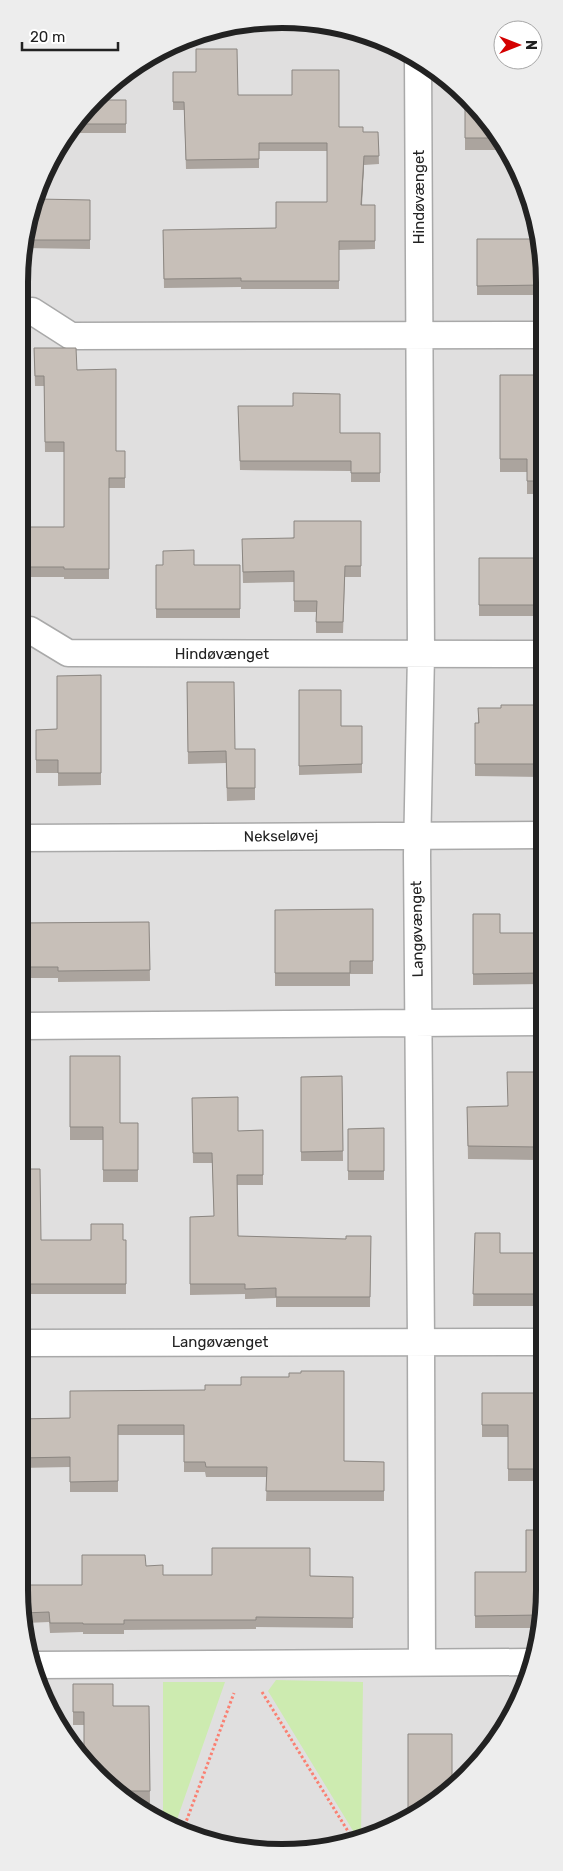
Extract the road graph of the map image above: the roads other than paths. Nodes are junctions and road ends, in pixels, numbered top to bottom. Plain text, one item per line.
1 (418, 67) edge
2 (32, 311) dead end
3 (536, 335) edge
4 (420, 336) junction
5 (30, 630) dead end
6 (420, 654) junction
7 (536, 654) edge
8 (417, 835) junction
9 (536, 835) edge
10 (28, 838) edge
11 (536, 1022) edge
12 (418, 1023) junction
13 (28, 1026) edge
14 (421, 1341) junction
15 (536, 1342) edge
16 (28, 1343) edge
17 (422, 1662) junction
18 (525, 1662) edge
19 (39, 1665) edge

1 - 4 street, Hindøvænget
2 - 4 street
3 - 4 street
4 - 6 street, Hindøvænget
5 - 6 street, Hindøvænget
6 - 7 street, Hindøvænget
6 - 8 street, Hindøvænget
8 - 9 street, Nekseløvej
8 - 10 street, Nekseløvej
8 - 12 street, Langøvænget
11 - 12 street
12 - 13 street
12 - 14 street, Langøvænget
14 - 15 street, Langøvænget
14 - 16 street, Langøvænget
14 - 17 street, Langøvænget
17 - 18 street
17 - 19 street

